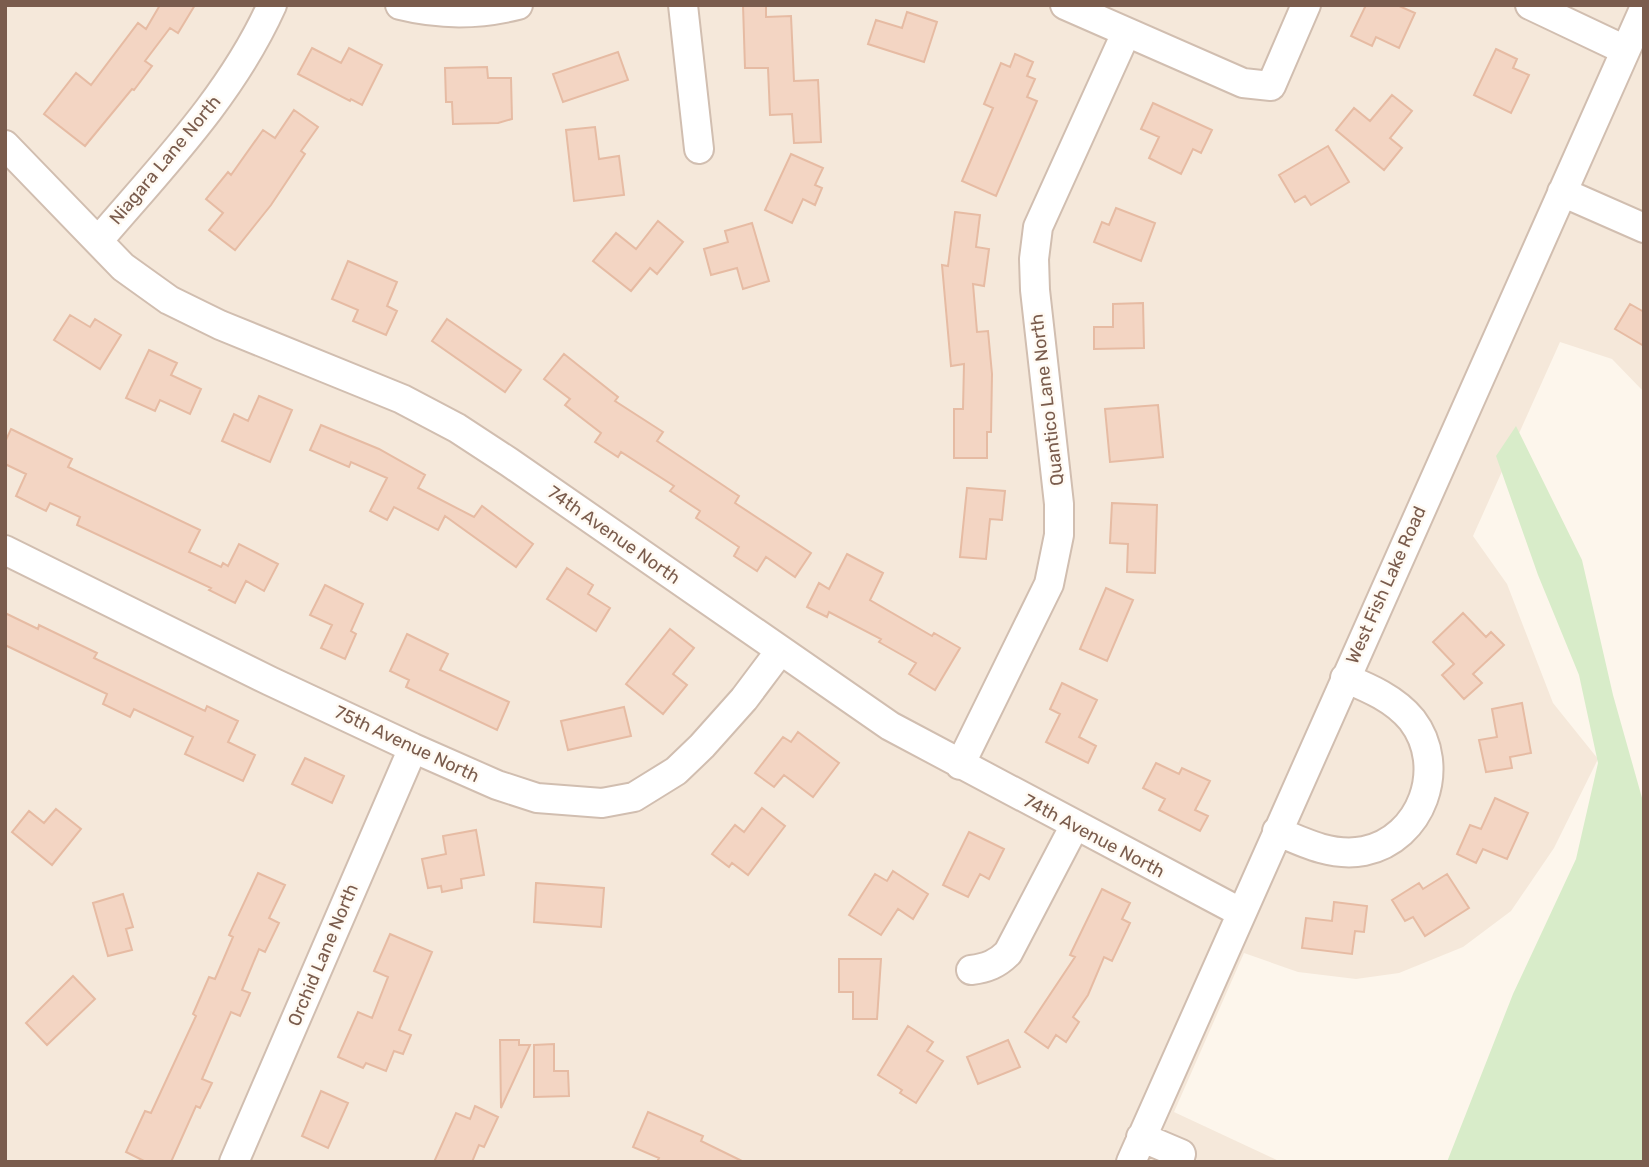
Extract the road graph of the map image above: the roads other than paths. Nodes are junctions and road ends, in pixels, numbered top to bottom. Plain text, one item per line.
1 (272, 5) edge
2 (400, 5) edge
3 (518, 5) edge
4 (683, 5) edge
5 (1065, 5) edge
6 (1306, 5) edge
7 (1530, 5) edge
8 (1644, 9) edge
9 (1126, 33) junction
10 (1625, 50) junction
11 (5, 145) edge
12 (699, 149) dead end
13 (1562, 192) junction
14 (1644, 228) edge
15 (98, 241) junction
16 (5, 550) edge
17 (780, 651) junction
18 (1345, 678) junction
19 (413, 748) junction
20 (960, 765) junction
21 (1075, 825) junction
22 (1277, 831) junction
23 (1240, 912) junction
24 (971, 970) dead end
25 (1136, 1149) edge
26 (234, 1162) edge
27 (1178, 1162) edge

1 - 15 street, Niagara Lane North
2 - 3 street
4 - 12 street
5 - 9 street
6 - 9 street
7 - 10 street
8 - 10 street, West Fish Lake Road
9 - 20 street, Quantico Lane North
10 - 13 street, West Fish Lake Road
11 - 15 street, 74th Avenue North
13 - 14 street
13 - 18 street, West Fish Lake Road
15 - 17 street, 74th Avenue North
16 - 19 street, 75th Avenue North
17 - 19 street, 75th Avenue North
17 - 20 street, 74th Avenue North
18 - 22 street, West Fish Lake Road
18 - 22 street
19 - 26 street, Orchid Lane North
20 - 21 street, 74th Avenue North
21 - 23 street, 74th Avenue North
21 - 24 street
22 - 23 street, West Fish Lake Road
23 - 25 street, West Fish Lake Road
25 - 27 street

